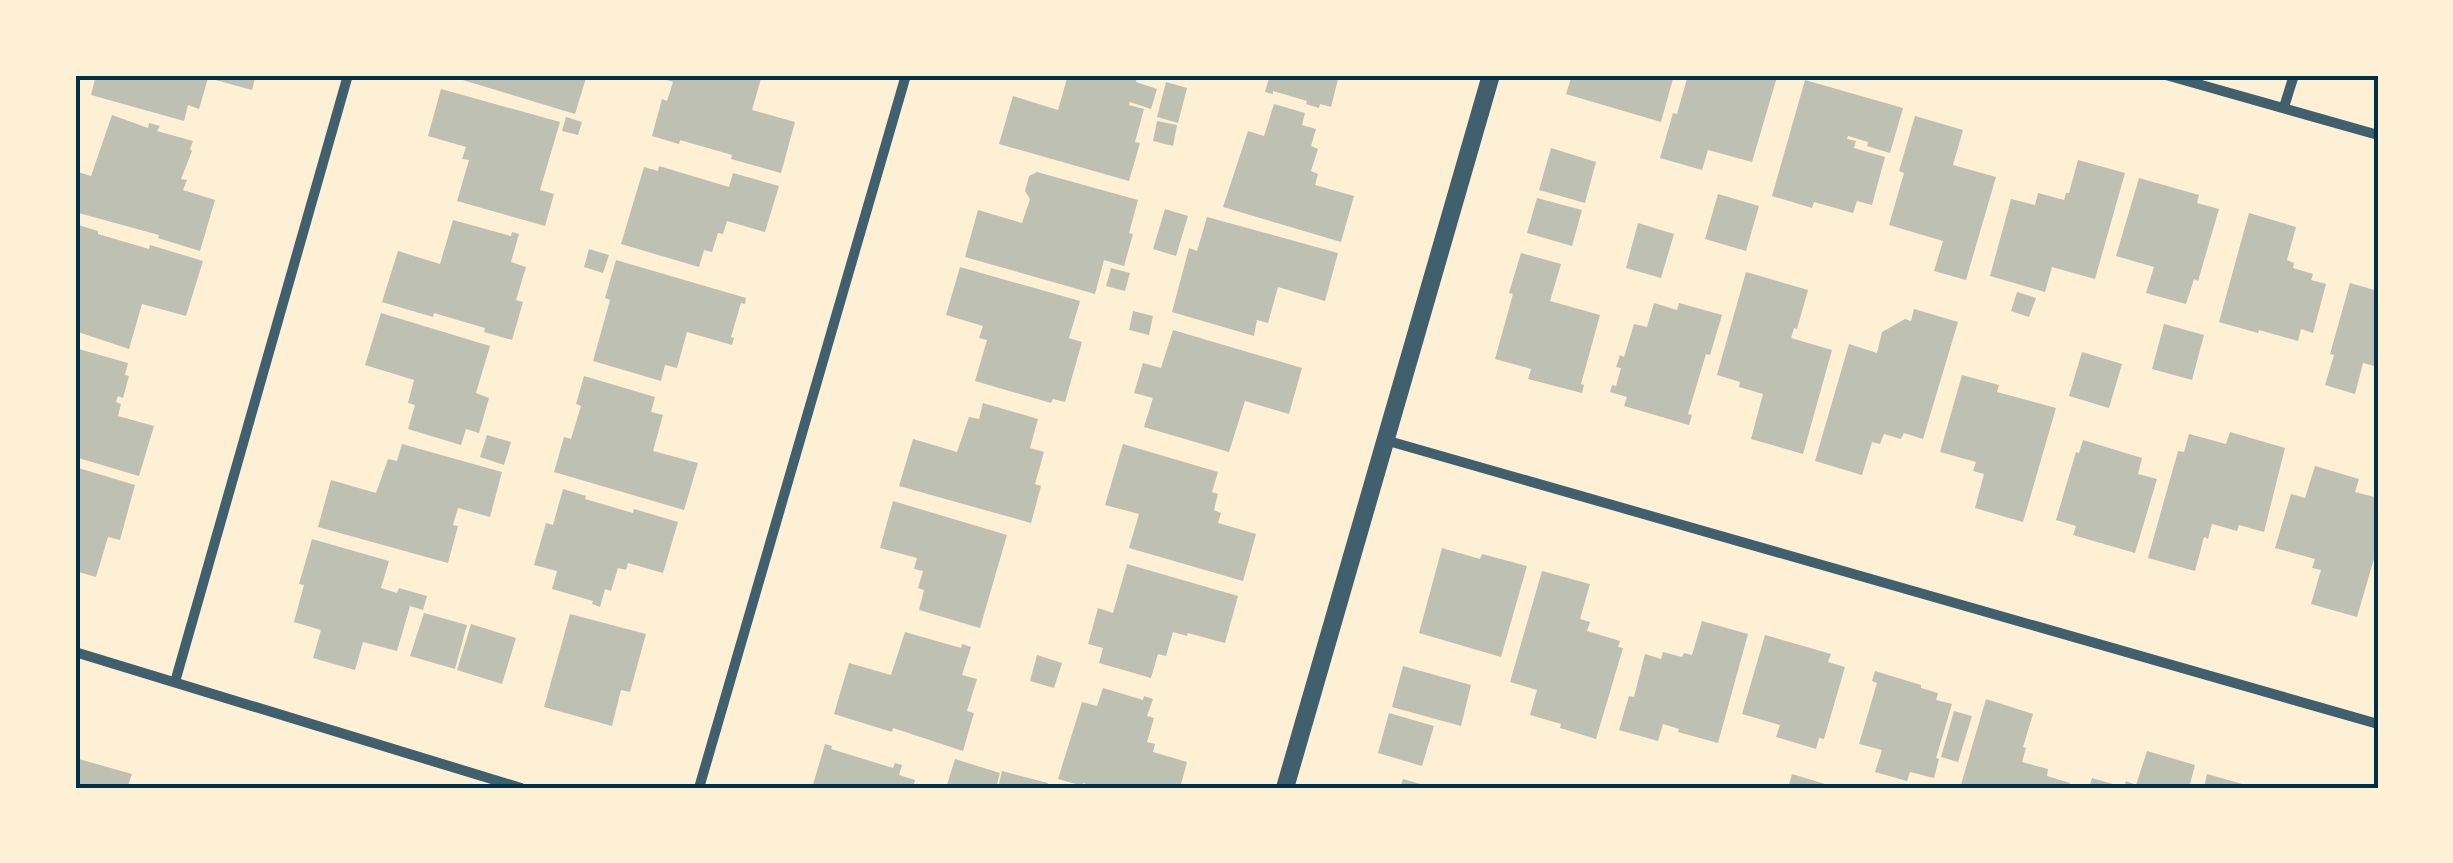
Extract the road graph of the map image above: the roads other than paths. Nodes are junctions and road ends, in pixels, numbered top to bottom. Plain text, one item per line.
1 (348, 75) edge
2 (906, 75) edge
3 (1491, 75) edge
4 (2166, 75) edge
5 (2294, 75) edge
6 (2284, 107) junction
7 (2378, 135) edge
8 (1384, 440) junction
9 (75, 652) edge
10 (175, 682) junction
11 (2378, 724) edge
12 (521, 788) edge
13 (699, 788) edge
14 (1286, 788) edge

1 - 10 street
2 - 13 street
3 - 8 street
4 - 6 street
5 - 6 street
6 - 7 street
8 - 11 street
8 - 14 street
9 - 10 street
10 - 12 street

